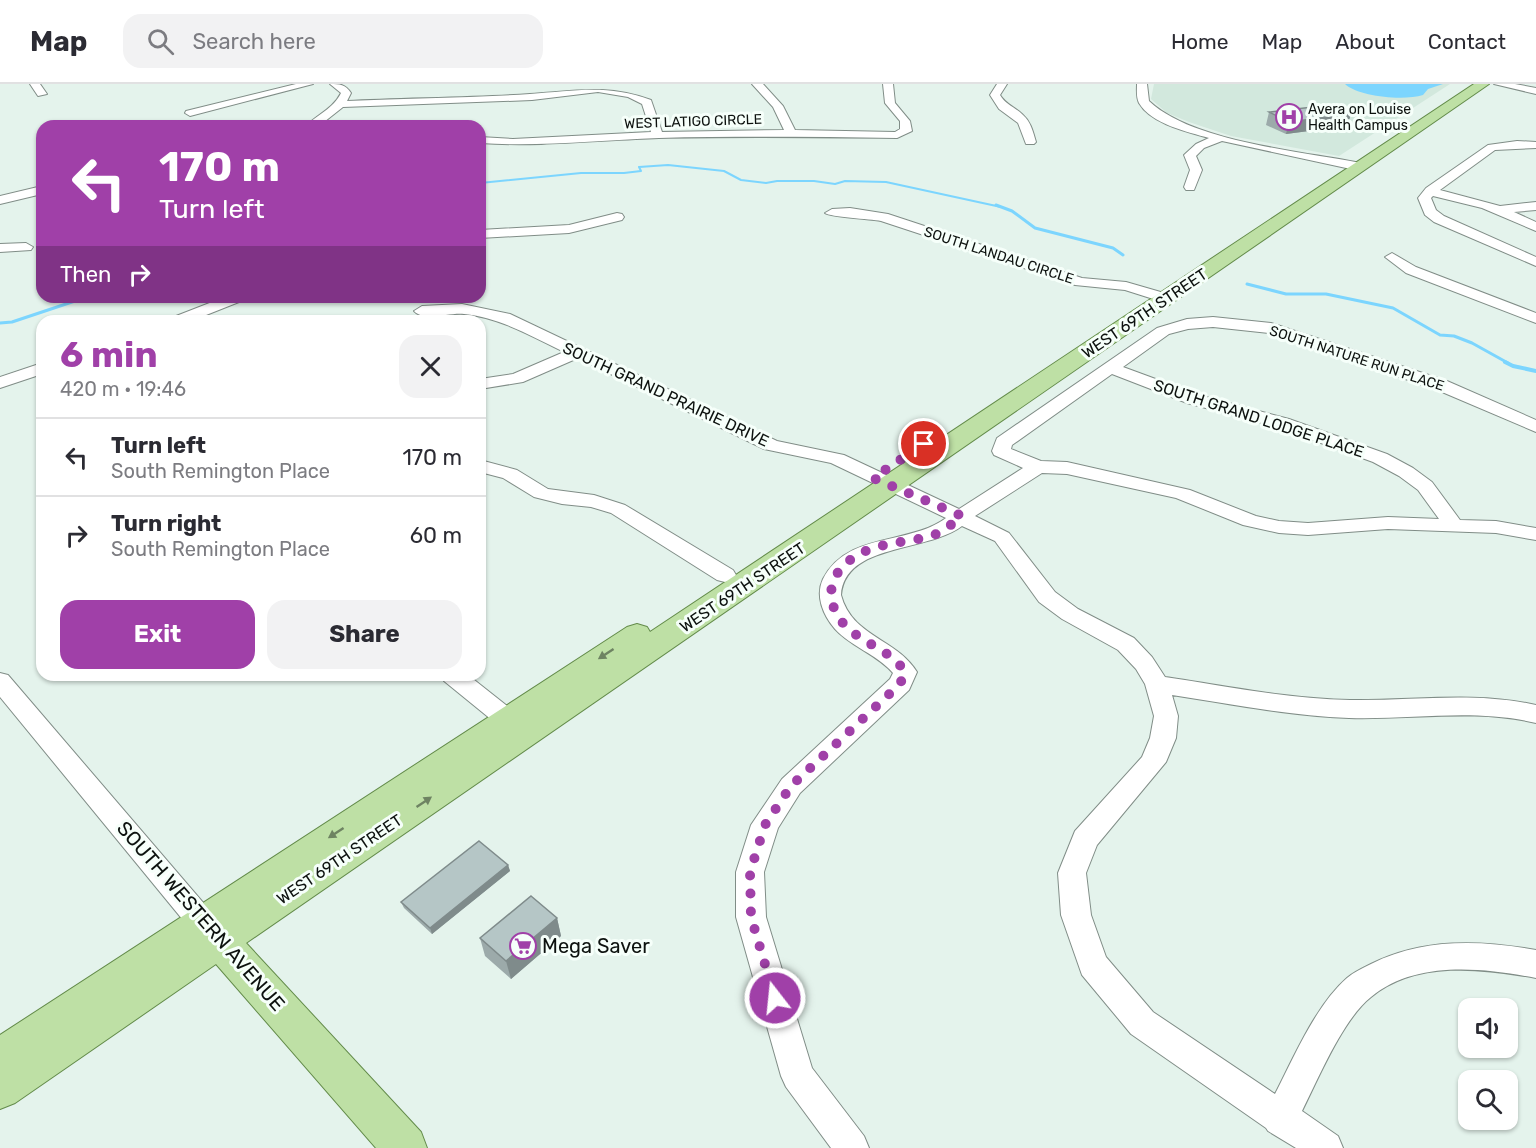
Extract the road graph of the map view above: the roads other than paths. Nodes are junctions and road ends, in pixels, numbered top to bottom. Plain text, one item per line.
1 (35, 84) edge
2 (308, 84) edge
3 (334, 84) edge
4 (476, 84) edge
5 (757, 84) edge
6 (888, 84) edge
7 (1002, 84) edge
8 (1142, 84) edge
9 (1466, 84) edge
10 (1483, 84) edge
11 (1499, 84) edge
12 (1536, 91) edge
13 (42, 94) dead end
14 (472, 99) junction
15 (342, 104) junction
16 (190, 113) dead end
17 (322, 120) edge
18 (790, 133) junction
19 (658, 135) junction
20 (1220, 138) junction
21 (486, 140) edge
22 (1030, 142) dead end
23 (1536, 145) edge
24 (1353, 165) junction
25 (1190, 187) dead end
26 (36, 191) edge
27 (1430, 191) junction
28 (0, 200) edge
29 (1536, 206) edge
30 (1500, 210) junction
31 (832, 213) dead end
32 (617, 217) dead end
33 (1536, 227) edge
34 (486, 234) edge
35 (26, 247) dead end
36 (0, 248) edge
37 (1392, 257) dead end
38 (1536, 262) edge
39 (1158, 295) junction
40 (224, 303) edge
41 (422, 310) edge
42 (192, 315) edge
43 (1536, 318) edge
44 (578, 352) junction
45 (1111, 368) junction
46 (36, 370) edge
47 (0, 383) edge
48 (486, 383) edge
49 (1536, 427) edge
50 (1039, 467) junction
51 (486, 468) edge
52 (882, 482) junction
53 (962, 516) junction
54 (1454, 525) junction
55 (1536, 534) edge
56 (735, 580) junction
57 (0, 681) edge
58 (460, 681) edge
59 (1157, 684) junction
60 (1536, 714) edge
61 (507, 719) junction
62 (210, 931) junction
63 (1536, 964) edge
64 (0, 1059) edge
65 (0, 1088) edge
66 (1280, 1119) junction
67 (405, 1148) edge
68 (852, 1148) edge
69 (1326, 1148) edge

1 - 13 street
2 - 16 street
3 - 15 street
4 - 14 street
5 - 18 street
6 - 18 street, WEST LATIGO CIRCLE
7 - 22 street
8 - 20 street
9 - 24 main road, WEST 69TH STREET
10 - 24 main road, WEST 69TH STREET
11 - 12 street
14 - 15 street
14 - 19 street
15 - 17 street
18 - 19 street, WEST LATIGO CIRCLE
19 - 21 street, WEST LATIGO CIRCLE
20 - 24 street
20 - 25 street
23 - 27 street
24 - 39 main road, WEST 69TH STREET
26 - 28 street
27 - 30 street
27 - 38 street
29 - 30 street
30 - 33 street
31 - 39 street, SOUTH LANDAU CIRCLE
32 - 34 street
35 - 36 street
37 - 43 street
39 - 52 main road, WEST 69TH STREET
40 - 42 street
41 - 44 street, SOUTH GRAND PRAIRIE DRIVE
44 - 48 street
44 - 52 street, SOUTH GRAND PRAIRIE DRIVE
45 - 49 street, SOUTH NATURE RUN PLACE
45 - 50 street, SOUTH NATURE RUN PLACE
45 - 54 street, SOUTH GRAND LODGE PLACE
46 - 47 street
50 - 53 street
50 - 54 street
51 - 56 street
52 - 53 street, SOUTH GRAND PRAIRIE DRIVE
52 - 56 main road, WEST 69TH STREET
53 - 59 street, SOUTH GRAND PRAIRIE DRIVE
53 - 68 street
54 - 55 street
56 -> 61 main road, WEST 69TH STREET
62 -> 56 main road, WEST 69TH STREET
57 - 62 street, SOUTH WESTERN AVENUE
58 - 61 street
59 - 60 street
59 - 66 street, SOUTH GRAND PRAIRIE DRIVE
61 -> 62 main road, WEST 69TH STREET
62 - 64 main road, WEST 69TH STREET
62 - 65 main road, WEST 69TH STREET
62 - 67 main road, SOUTH WESTERN AVENUE
63 - 66 street
66 - 69 street, SOUTH GRAND PRAIRIE DRIVE

